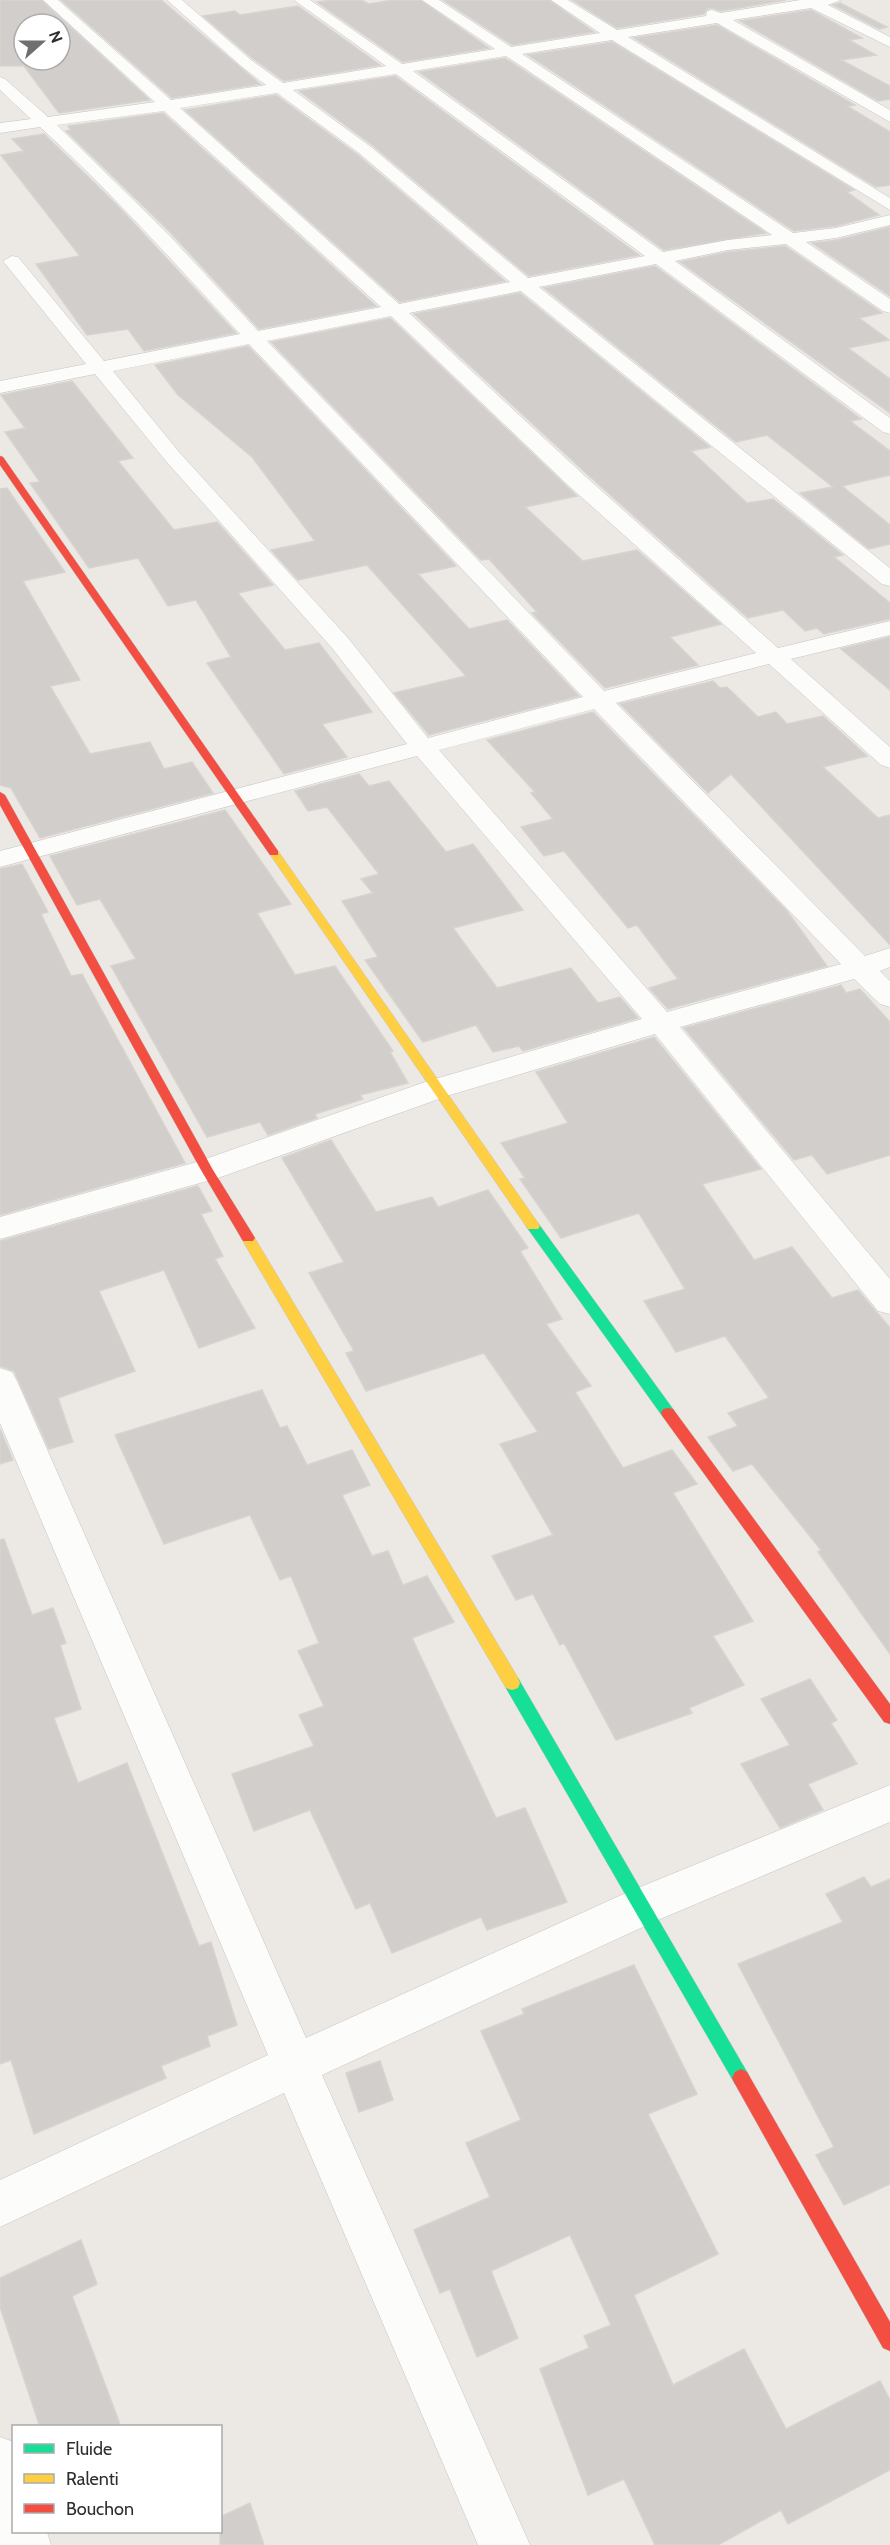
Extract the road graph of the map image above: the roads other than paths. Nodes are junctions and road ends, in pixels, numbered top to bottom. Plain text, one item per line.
1 (50, 0) edge
2 (174, 0) edge
3 (301, 0) edge
4 (429, 0) edge
5 (558, 0) edge
6 (834, 0) edge
7 (810, 2) edge
8 (694, 4) dead end
9 (719, 18) junction
10 (615, 34) junction
11 (890, 43) edge
12 (508, 51) junction
13 (397, 68) junction
14 (0, 82) edge
15 (279, 87) junction
16 (170, 105) junction
17 (890, 117) edge
18 (44, 123) junction
19 (0, 128) edge
20 (890, 205) edge
21 (890, 220) edge
22 (786, 238) junction
23 (660, 260) junction
24 (12, 261) dead end
25 (524, 284) junction
26 (890, 307) edge
27 (395, 310) junction
28 (252, 338) junction
29 (99, 367) junction
30 (0, 387) edge
31 (890, 428) edge
32 (0, 459) edge
33 (890, 579) edge
34 (890, 628) edge
35 (772, 655) junction
36 (601, 701) junction
37 (424, 748) junction
38 (890, 760) edge
39 (0, 795) edge
40 (233, 797) junction
41 (31, 852) junction
42 (0, 860) edge
43 (890, 957) edge
44 (860, 968) junction
45 (890, 998) edge
46 (661, 1023) junction
47 (439, 1088) junction
48 (207, 1170) junction
49 (0, 1228) edge
50 (890, 1302) edge
51 (0, 1381) edge
52 (890, 1717) edge
53 (890, 1803) edge
54 (644, 1906) junction
55 (295, 2065) junction
56 (0, 2204) edge
57 (890, 2341) edge
58 (0, 2462) edge
59 (12, 2501) edge
60 (504, 2545) edge

1 - 16 street
2 - 15 street
3 - 13 street
4 - 12 street
5 - 10 street
6 - 7 street
7 - 9 street
7 - 11 street
8 - 9 street
9 - 10 street
9 - 17 street
10 - 12 street
10 - 20 street
12 - 13 street
12 - 22 street
13 - 15 street
13 - 23 street
14 - 18 street
15 - 16 street
15 - 25 street
16 - 18 street
16 - 27 street
18 - 19 street
18 - 28 street
21 - 22 street
22 - 23 street
22 - 26 street
23 - 25 street
23 - 31 street
24 - 29 street
25 - 27 street
25 - 33 street
27 - 28 street
27 - 35 street
28 - 29 street
28 - 36 street
29 - 30 street
29 - 37 street
32 - 40 street
34 - 35 street
35 - 36 street
35 - 38 street
36 - 37 street
36 - 44 street
37 - 40 street
37 - 46 street
39 - 41 street
40 - 41 street
40 - 47 street
41 - 42 street
41 - 48 street
43 - 44 street
44 - 45 street
44 - 46 street
46 - 47 street
46 - 50 street
47 - 48 street
47 - 52 street
48 - 49 street
48 - 54 street
51 - 55 street
53 - 54 street
54 - 55 street
54 - 57 street
55 - 56 street
55 - 60 street
58 - 59 street

